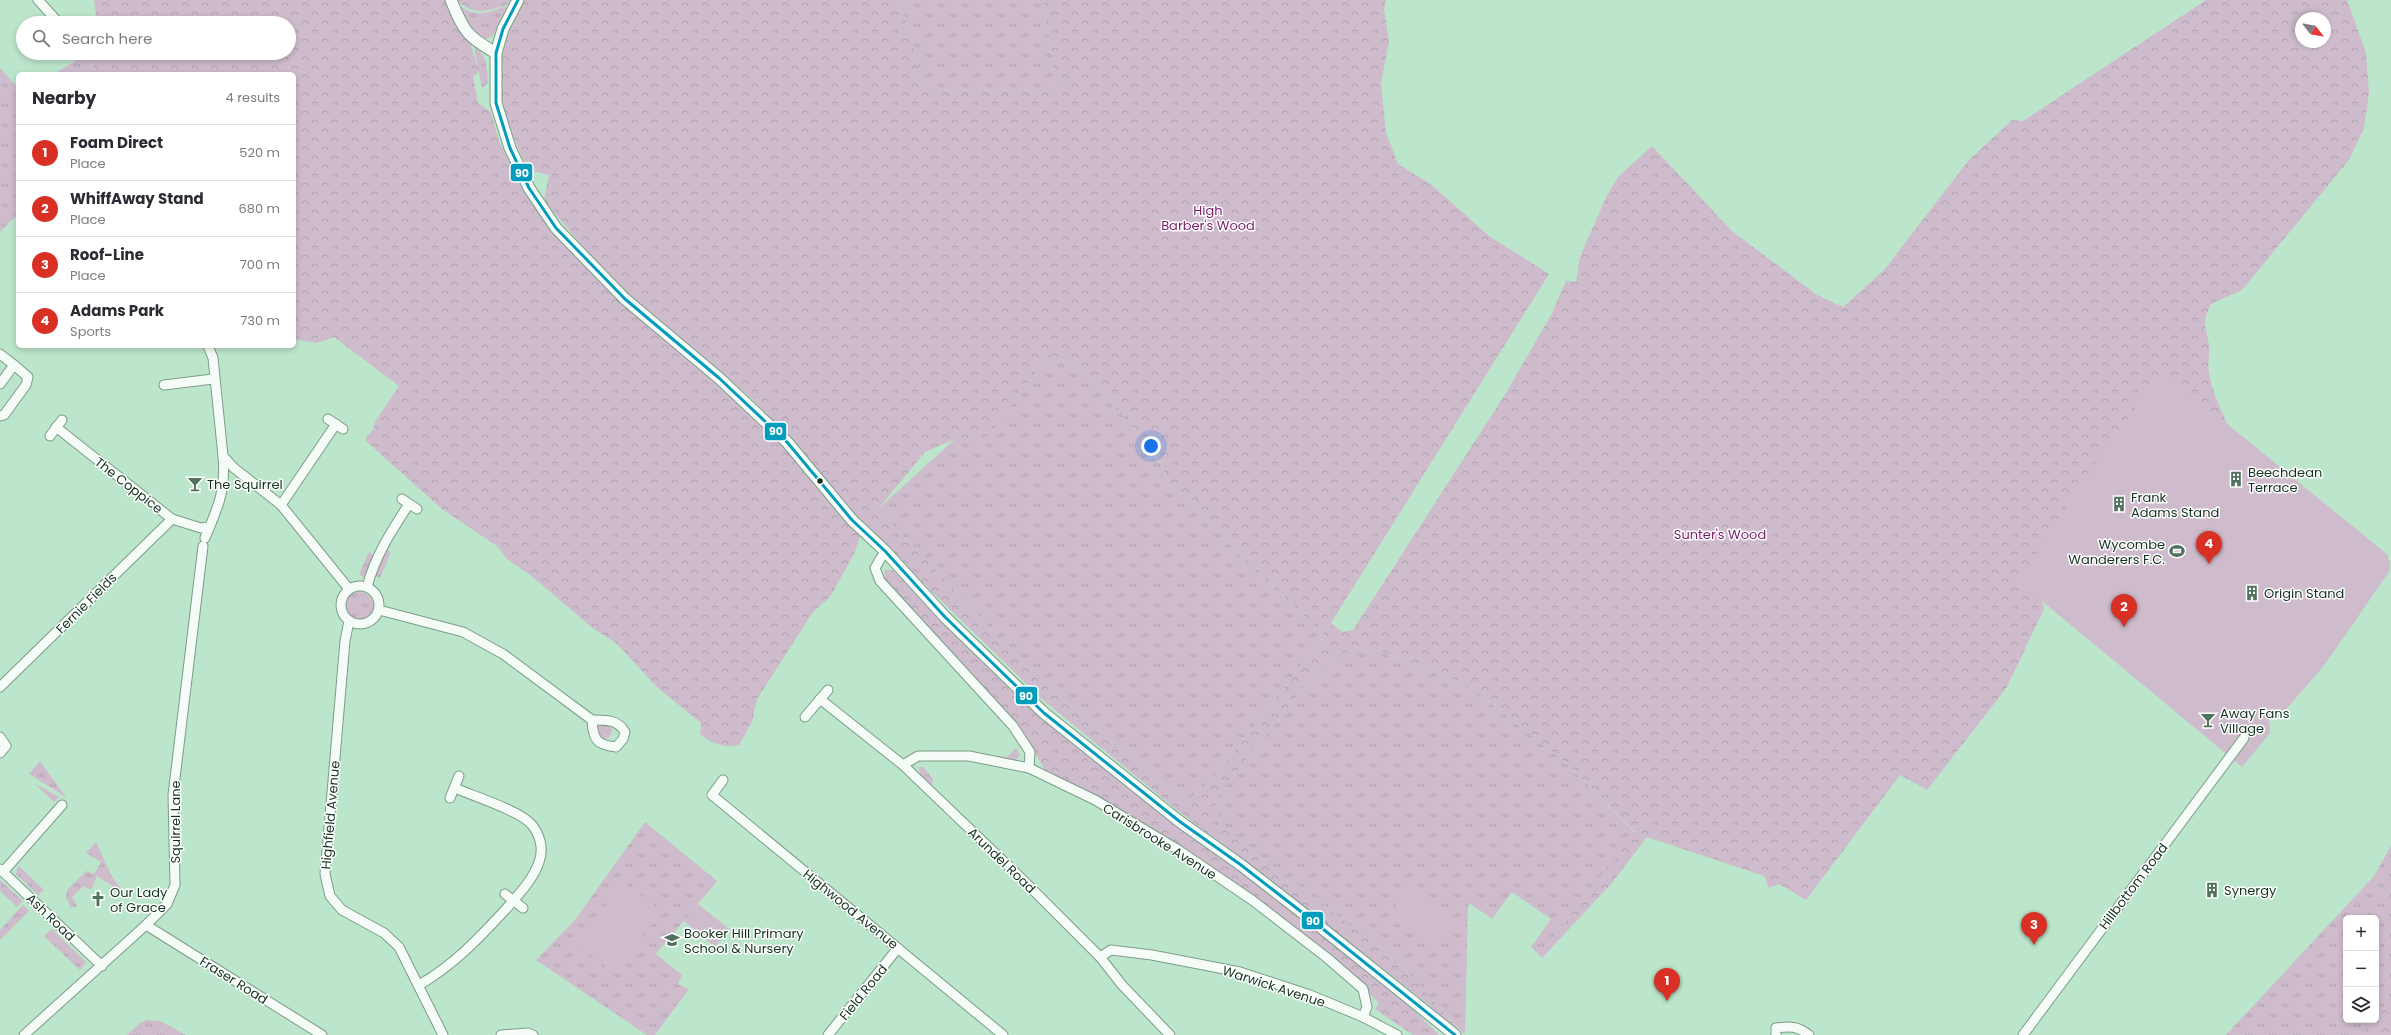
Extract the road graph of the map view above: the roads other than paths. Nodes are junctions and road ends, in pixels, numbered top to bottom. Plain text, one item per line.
1 (38, 0) edge
2 (451, 0) edge
3 (518, 0) edge
4 (53, 16) edge
5 (496, 53) junction
6 (209, 348) edge
7 (0, 354) edge
8 (14, 365) junction
9 (214, 379) junction
10 (0, 384) edge
11 (164, 385) dead end
12 (0, 416) edge
13 (335, 424) dead end
14 (50, 436) dead end
15 (223, 456) junction
16 (409, 504) dead end
17 (281, 505) junction
18 (172, 519) junction
19 (209, 527) junction
20 (885, 551) junction
21 (367, 587) junction
22 (349, 589) junction
23 (379, 610) junction
24 (349, 621) junction
25 (0, 687) edge
26 (828, 690) dead end
27 (820, 699) junction
28 (805, 717) dead end
29 (592, 720) dead end
30 (0, 738) edge
31 (2244, 738) dead end
32 (0, 752) edge
33 (903, 766) junction
34 (1029, 768) junction
35 (459, 776) dead end
36 (723, 780) dead end
37 (455, 788) junction
38 (450, 798) dead end
39 (62, 805) dead end
40 (1, 870) edge
41 (505, 894) dead end
42 (514, 900) junction
43 (523, 908) dead end
44 (146, 925) junction
45 (898, 948) junction
46 (1100, 957) junction
47 (102, 966) junction
48 (419, 985) junction
49 (1363, 1017) junction
50 (1776, 1032) edge
51 (24, 1035) edge
52 (322, 1035) edge
53 (443, 1035) edge
54 (501, 1035) edge
55 (533, 1035) edge
56 (828, 1035) edge
57 (1003, 1035) edge
58 (1170, 1035) edge
59 (1397, 1035) edge
60 (1455, 1035) edge
61 (1809, 1035) edge
62 (2023, 1035) edge

1 - 4 street
2 - 5 street
3 - 5 street
5 - 20 street
6 - 9 street, Squirrel Lane
7 - 8 street
8 - 10 street
8 - 12 street
9 - 11 street
9 - 15 street, Squirrel Lane
13 - 17 street
14 - 18 street, The Coppice
15 - 17 street
15 - 19 street, Squirrel Lane
16 - 21 street
17 - 22 street
18 - 19 street, The Coppice
18 - 25 street, Fernie Fields
19 - 44 street, Squirrel Lane
20 - 34 street
20 - 60 street
21 - 22 street
21 - 23 street
22 - 24 street
23 - 24 street
23 - 29 street
24 - 48 street, Highfield Avenue
26 - 27 street
27 - 28 street
27 - 33 street, Arundel Road
30 - 32 street
31 - 62 street, Hillbottom Road
33 - 34 street, Carisbrooke Avenue
33 - 46 street, Arundel Road
34 - 49 street, Carisbrooke Avenue
35 - 37 street
36 - 45 street, Highwood Avenue
37 - 38 street
37 - 42 street
39 - 40 street
40 - 47 street, Ash Road
41 - 42 street
42 - 43 street
42 - 48 street
44 - 47 street, Squirrel Lane
44 - 52 street, Fraser Road
45 - 56 street, Field Road
45 - 57 street, Highwood Avenue
46 - 49 street, Warwick Avenue
46 - 58 street, Arundel Road
47 - 51 street, Squirrel Lane
48 - 53 street, Highfield Avenue
49 - 59 street, Warwick Avenue
50 - 61 street
54 - 55 street

